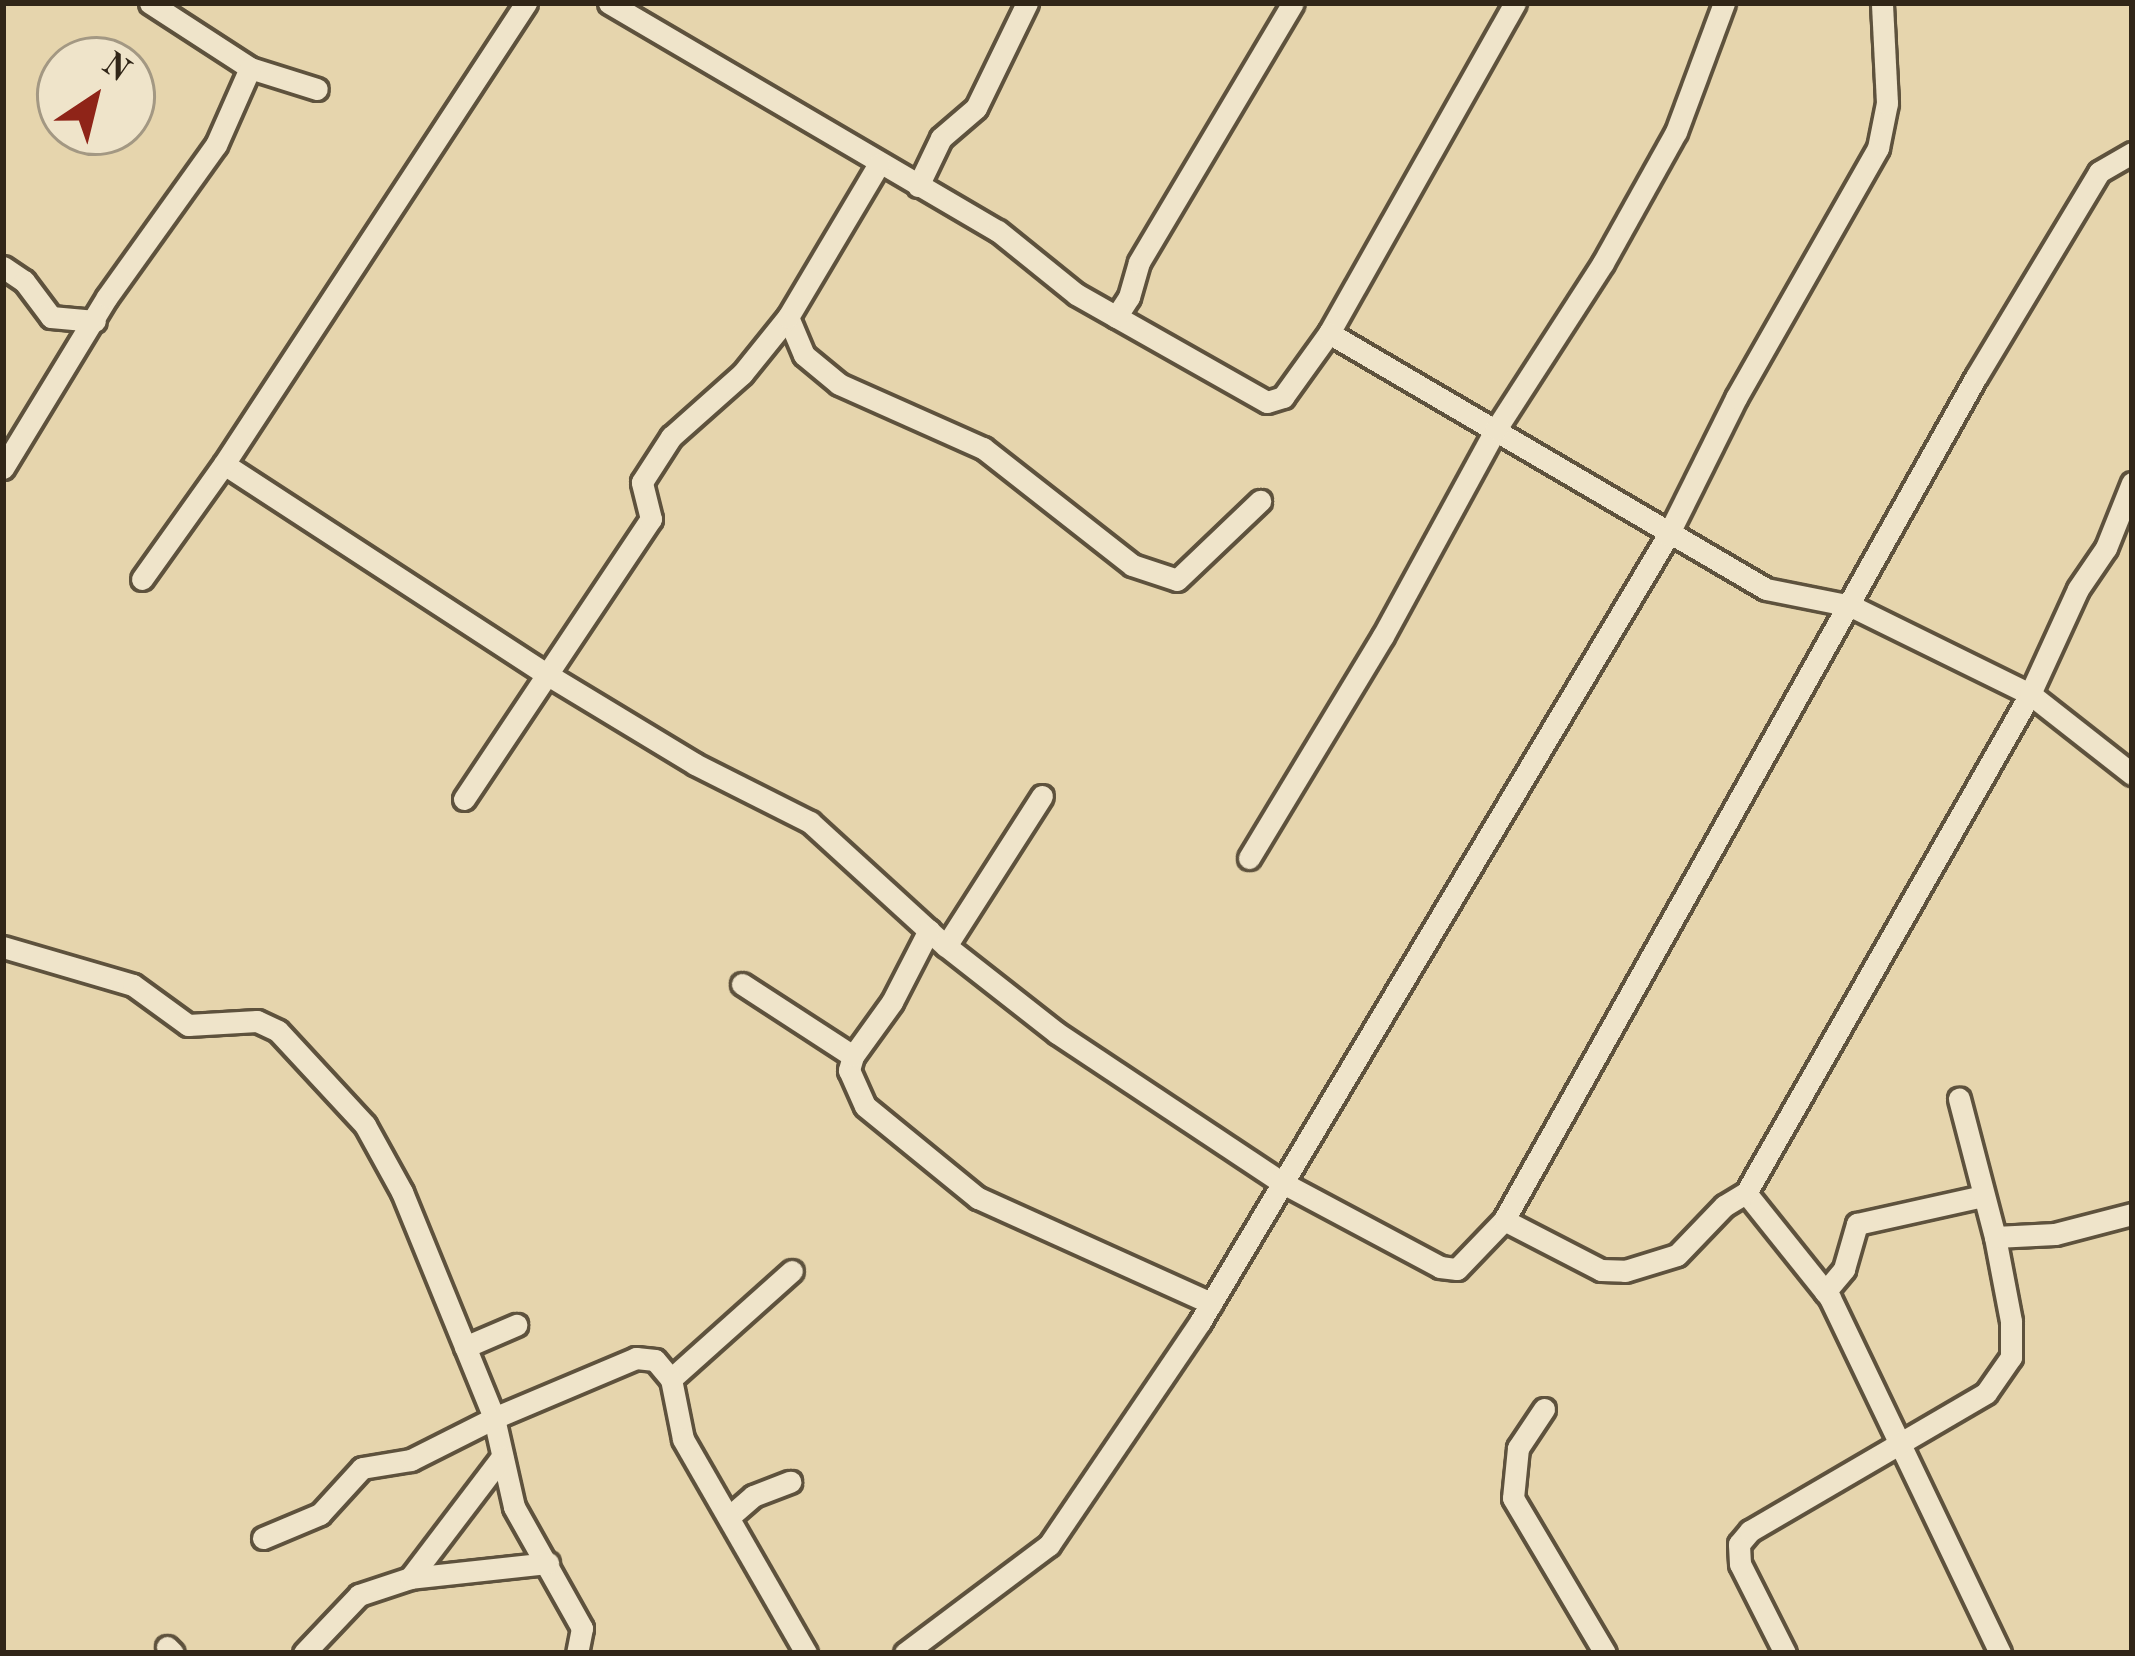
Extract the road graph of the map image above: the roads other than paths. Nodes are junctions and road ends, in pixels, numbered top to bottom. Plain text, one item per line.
1 (150, 3) edge
2 (526, 3) edge
3 (609, 3) edge
4 (1027, 3) edge
5 (1293, 3) edge
6 (1515, 3) edge
7 (1724, 3) edge
8 (1882, 3) edge
9 (250, 68) junction
10 (317, 89) dead end
11 (2132, 153) edge
12 (879, 164) junction
13 (918, 186) junction
14 (3, 267) edge
15 (788, 317) junction
16 (1116, 317) junction
17 (94, 321) junction
18 (1329, 333) junction
19 (1496, 429) junction
20 (224, 464) junction
21 (3, 468) edge
22 (2132, 483) edge
23 (1260, 501) dead end
24 (1668, 535) junction
25 (142, 580) dead end
26 (1851, 606) junction
27 (548, 675) junction
28 (2030, 694) junction
29 (2132, 774) edge
30 (1042, 796) dead end
31 (464, 799) dead end
32 (1249, 858) dead end
33 (937, 938) junction
34 (3, 947) edge
35 (742, 984) dead end
36 (853, 1056) junction
37 (1959, 1099) dead end
38 (1281, 1182) junction
39 (1746, 1193) junction
40 (1983, 1196) junction
41 (2132, 1214) edge
42 (1504, 1220) junction
43 (1995, 1238) junction
44 (792, 1271) dead end
45 (1825, 1292) junction
46 (1211, 1304) junction
47 (516, 1324) dead end
48 (464, 1347) junction
49 (671, 1379) junction
50 (1544, 1409) dead end
51 (494, 1418) junction
52 (1898, 1446) junction
53 (502, 1457) junction
54 (790, 1482) dead end
55 (729, 1517) junction
56 (263, 1538) dead end
57 (548, 1563) junction
58 (410, 1578) junction
59 (304, 1653) edge
60 (577, 1653) edge
61 (806, 1653) edge
62 (904, 1653) edge
63 (1605, 1653) edge
64 (1785, 1653) edge
65 (2000, 1653) edge

1 - 9 street
2 - 20 street
3 - 12 street
4 - 13 street
5 - 16 street
6 - 18 street
7 - 19 street
8 - 24 street
9 - 10 street
9 - 17 street
11 - 26 street
12 - 13 street
12 - 15 street
13 - 16 street
14 - 17 street
15 - 23 street
15 - 27 street
16 - 18 street
17 - 21 street
18 - 19 street
19 - 24 street
19 - 32 street
20 - 25 street
20 - 27 street
22 - 28 street
24 - 26 street
24 - 38 street
26 - 28 street
26 - 42 street
27 - 31 street
27 - 33 street
28 - 29 street
28 - 39 street
30 - 33 street
33 - 36 street
33 - 38 street
34 - 48 street
35 - 36 street
36 - 46 street
37 - 40 street
38 - 42 street
38 - 46 street
39 - 42 street
39 - 45 street
40 - 43 street
40 - 45 street
41 - 43 street
43 - 52 street
44 - 49 street
45 - 52 street
46 - 62 street
47 - 48 street
48 - 51 street
49 - 51 street
49 - 55 street
50 - 63 street
51 - 53 street
51 - 56 street
52 - 64 street
52 - 65 street
53 - 57 street
53 - 58 street
54 - 55 street
55 - 61 street
57 - 58 street
57 - 60 street
58 - 59 street

